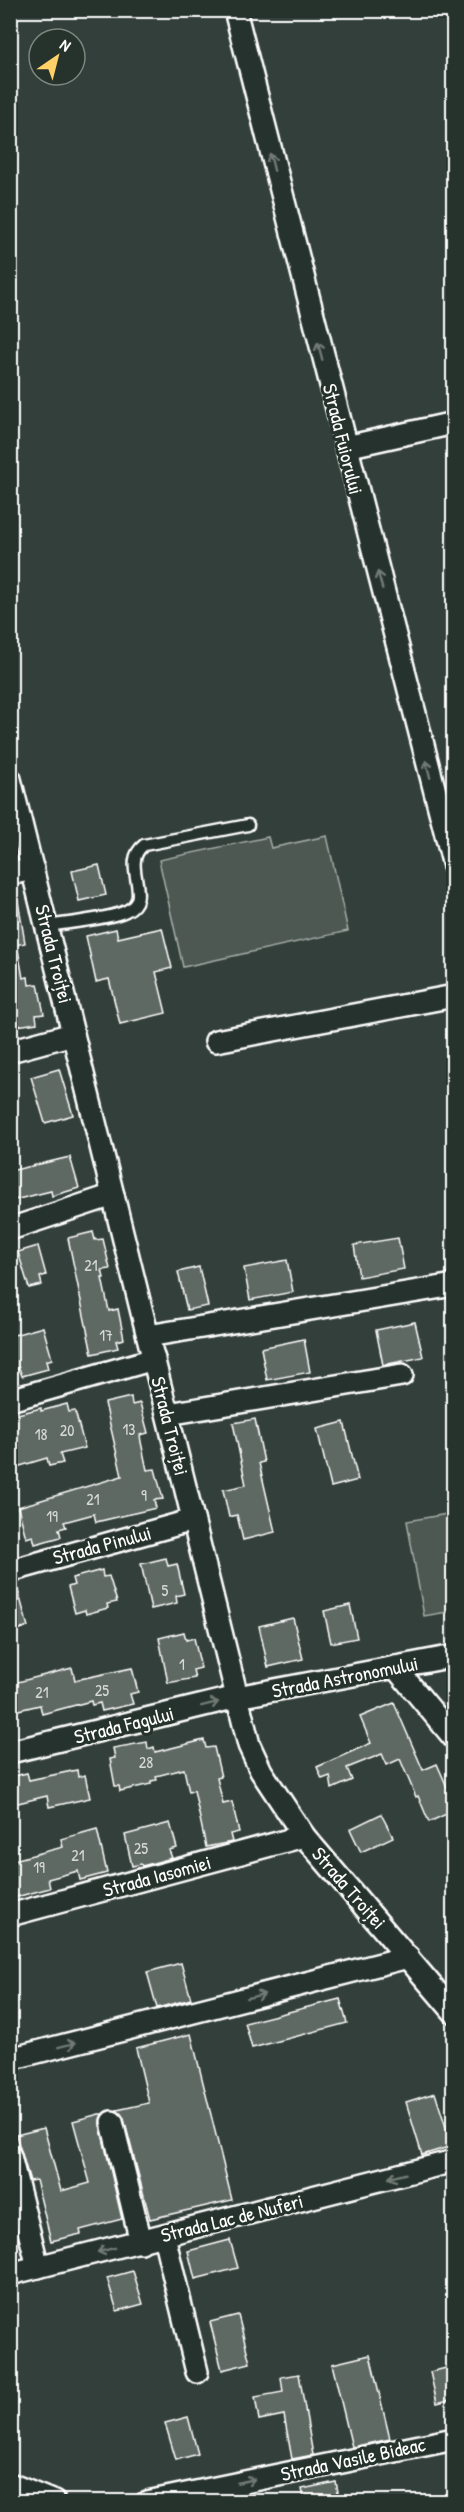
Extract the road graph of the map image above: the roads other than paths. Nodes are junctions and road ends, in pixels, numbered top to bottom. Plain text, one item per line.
1 (235, 10) edge
2 (453, 423) edge
3 (346, 447) junction
4 (10, 779) edge
5 (248, 825) dead end
6 (453, 866) edge
7 (33, 869) junction
8 (10, 874) edge
9 (46, 926) junction
10 (453, 996) edge
11 (73, 1034) junction
12 (216, 1041) dead end
13 (10, 1051) edge
14 (113, 1196) junction
15 (10, 1229) edge
16 (453, 1285) edge
17 (148, 1336) junction
18 (154, 1359) junction
19 (402, 1375) dead end
20 (10, 1400) edge
21 (168, 1414) junction
22 (193, 1520) junction
23 (10, 1570) edge
24 (453, 1656) edge
25 (395, 1667) junction
26 (237, 1697) junction
27 (453, 1738) edge
28 (10, 1752) edge
29 (304, 1836) junction
30 (10, 1915) edge
31 (408, 1957) junction
32 (450, 2001) edge
33 (10, 2059) edge
34 (112, 2122) dead end
35 (10, 2156) edge
36 (453, 2161) edge
37 (164, 2236) junction
38 (141, 2242) junction
39 (38, 2267) junction
40 (10, 2274) edge
41 (197, 2372) dead end
42 (453, 2439) edge
43 (10, 2484) edge
44 (54, 2502) edge
45 (147, 2502) edge

3 -> 1 street, Strada Fuiorului
2 - 3 street
6 -> 3 street, Strada Fuiorului
4 - 7 street, Strada Troiței
5 - 9 lane
7 - 8 street
7 - 9 street, Strada Troiței
9 - 11 street, Strada Troiței
10 - 12 street
11 - 13 street
11 - 14 street, Strada Troiței
14 - 15 street
14 - 17 street, Strada Troiței
16 - 17 street
17 - 18 street, Strada Troiței
18 - 20 street
18 - 21 street, Strada Troiței
19 - 21 street
21 - 22 street, Strada Troiței
22 - 23 street, Strada Pinului
22 - 26 street, Strada Troiței
24 - 25 street, Strada Astronomului
25 - 26 street, Strada Astronomului
25 - 27 street
28 -> 26 street, Strada Fagului
26 - 29 street, Strada Troiței
29 - 30 street, Strada Iasomiei
29 - 31 street, Strada Troiței
31 - 32 street, Strada Troiței
33 -> 31 street
34 - 38 street
35 - 39 street
36 -> 37 street, Strada Lac de Nuferi
37 - 38 street, Strada Lac de Nuferi
37 - 41 street
38 -> 39 street, Strada Lac de Nuferi
39 - 40 street, Strada Lac de Nuferi
45 -> 42 street, Strada Vasile Bideac
43 - 44 street

